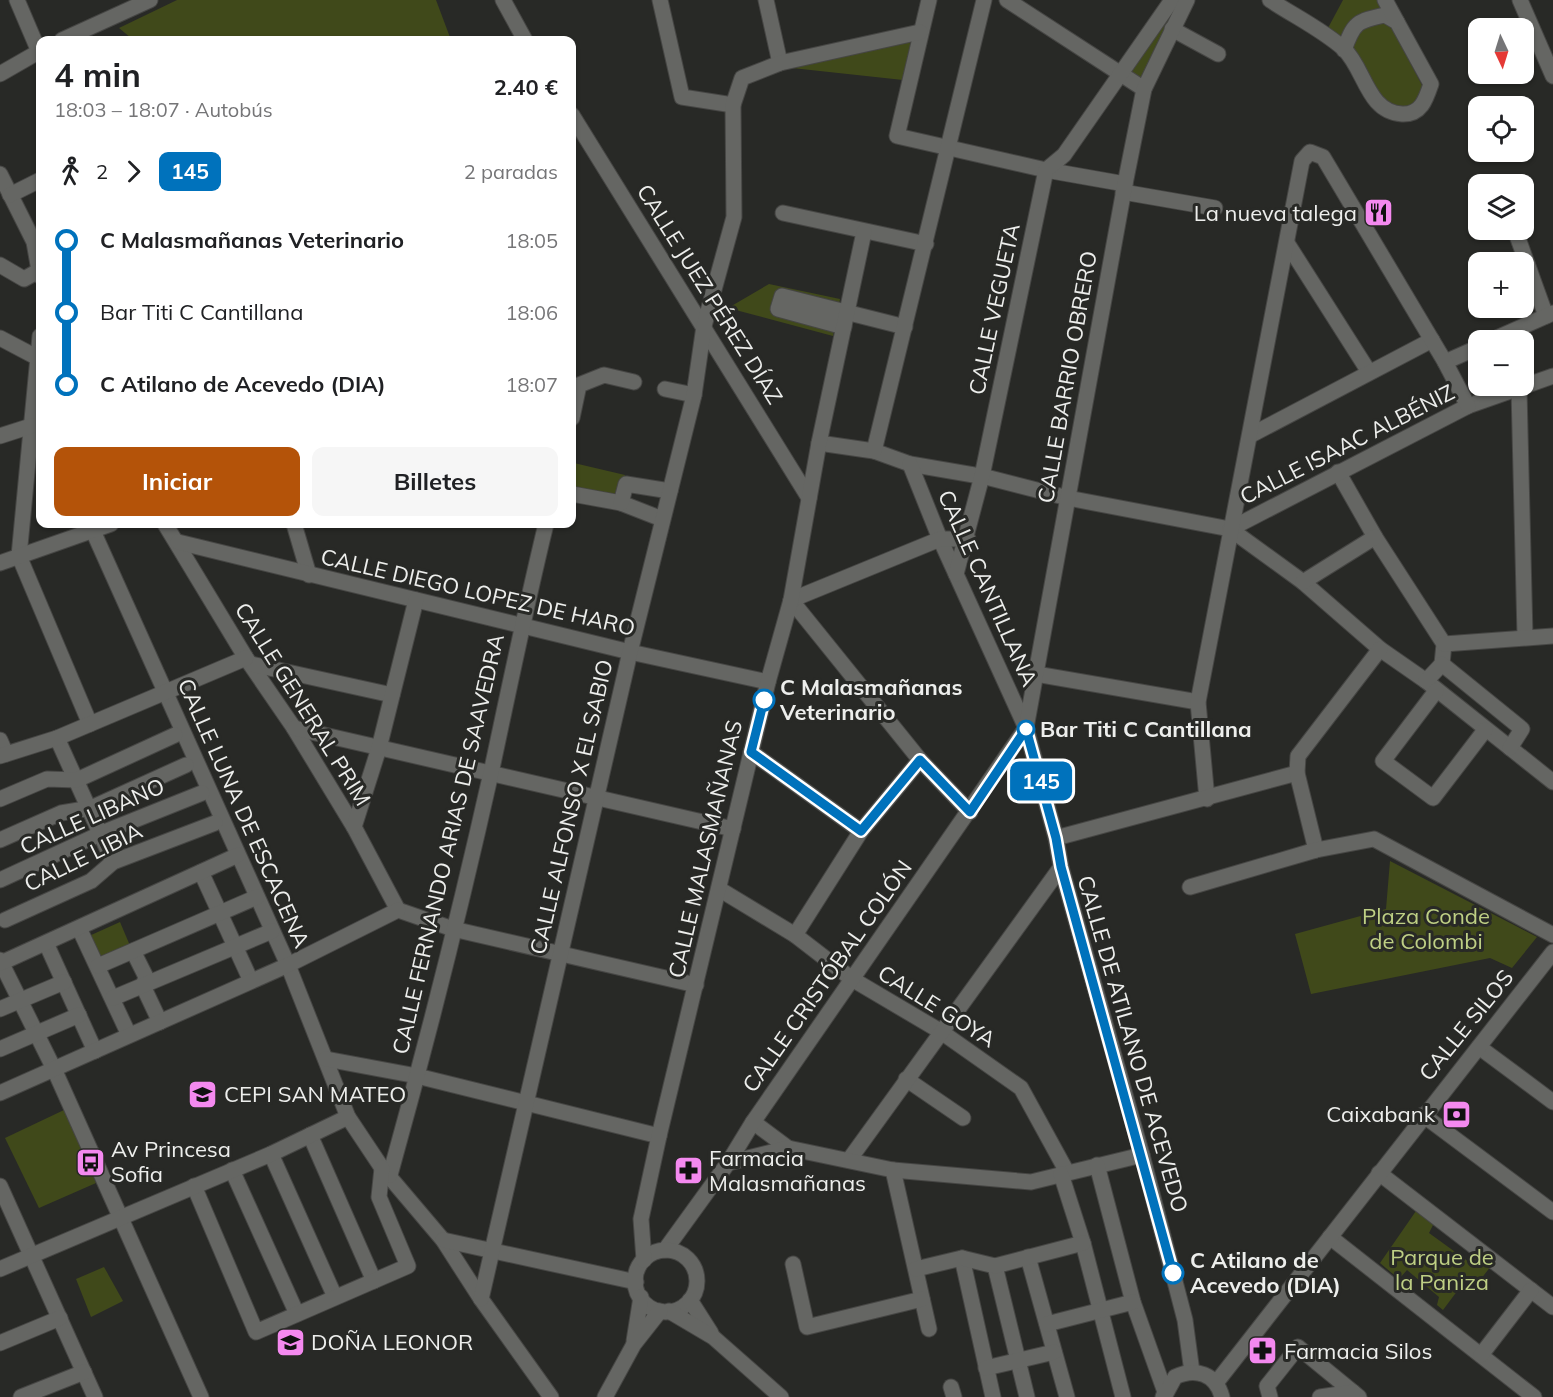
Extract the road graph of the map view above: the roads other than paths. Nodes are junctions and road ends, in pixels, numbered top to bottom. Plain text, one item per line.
1 (17, 0) edge
2 (150, 0) edge
3 (503, 0) edge
4 (660, 0) edge
5 (929, 0) edge
6 (984, 0) edge
7 (1007, 0) edge
8 (1172, 0) edge
9 (1187, 0) edge
10 (1270, 0) edge
11 (1385, 0) edge
12 (1520, 0) edge
13 (767, 5) edge
14 (1397, 22) junction
15 (1172, 29) junction
16 (920, 32) junction
17 (71, 36) edge
18 (523, 36) edge
19 (36, 43) edge
20 (1344, 50) junction
21 (36, 54) edge
22 (1218, 54) dead end
23 (780, 63) junction
24 (0, 74) edge
25 (1553, 75) edge
26 (1121, 76) junction
27 (1144, 88) junction
28 (733, 105) junction
29 (576, 121) edge
30 (950, 147) junction
31 (1046, 170) junction
32 (0, 174) edge
33 (36, 182) edge
34 (1124, 188) junction
35 (10, 195) junction
36 (1215, 208) dead end
37 (783, 213) dead end
38 (864, 231) junction
39 (1519, 240) edge
40 (1287, 243) junction
41 (926, 244) junction
42 (36, 252) edge
43 (0, 264) edge
44 (36, 274) edge
45 (1549, 314) edge
46 (845, 320) junction
47 (704, 326) junction
48 (905, 327) junction
49 (1514, 330) edge
50 (0, 338) edge
51 (1432, 340) junction
52 (1468, 352) edge
53 (36, 357) edge
54 (1445, 362) junction
55 (1368, 372) junction
56 (1553, 376) edge
57 (36, 381) edge
58 (634, 382) dead end
59 (1534, 384) edge
60 (665, 389) dead end
61 (694, 395) junction
62 (1500, 396) edge
63 (1519, 396) edge
64 (576, 399) edge
65 (1468, 406) junction
66 (32, 426) junction
67 (1251, 435) junction
68 (0, 436) edge
69 (819, 443) junction
70 (874, 451) junction
71 (910, 464) junction
72 (1338, 472) junction
73 (978, 476) junction
74 (670, 491) junction
75 (576, 495) edge
76 (809, 498) junction
77 (1068, 498) junction
78 (621, 503) junction
79 (662, 519) junction
80 (101, 528) edge
81 (168, 528) edge
82 (295, 528) edge
83 (545, 528) edge
84 (1230, 529) junction
85 (93, 531) junction
86 (1375, 537) junction
87 (940, 539) junction
88 (968, 539) junction
89 (178, 542) junction
90 (19, 556) junction
91 (0, 563) edge
92 (956, 574) junction
93 (309, 575) junction
94 (1303, 582) junction
95 (416, 600) junction
96 (791, 600) junction
97 (521, 624) junction
98 (1525, 636) junction
99 (1553, 636) edge
100 (1444, 644) junction
101 (1380, 649) junction
102 (630, 652) junction
103 (248, 661) junction
104 (1442, 664) junction
105 (1036, 674) junction
106 (768, 682) junction
107 (1431, 686) junction
108 (166, 693) junction
109 (392, 695) junction
110 (1198, 702) junction
111 (90, 724) junction
112 (294, 728) junction
113 (1026, 729) junction
114 (1485, 730) junction
115 (176, 735) dead end
116 (57, 738) junction
117 (379, 748) junction
118 (1510, 748) junction
119 (2, 750) edge
120 (751, 752) junction
121 (920, 760) junction
122 (186, 765) dead end
123 (491, 773) junction
124 (1296, 773) junction
125 (77, 780) junction
126 (1553, 782) edge
127 (202, 793) dead end
128 (597, 798) junction
129 (0, 799) edge
130 (1207, 799) junction
131 (87, 808) junction
132 (970, 812) junction
133 (215, 823) dead end
134 (354, 827) junction
135 (733, 829) junction
136 (861, 831) junction
137 (102, 833) junction
138 (1056, 838) junction
139 (0, 840) edge
140 (1316, 850) junction
141 (238, 855) junction
142 (113, 862) junction
143 (1061, 867) junction
144 (201, 872) junction
145 (0, 880) edge
146 (1190, 887) dead end
147 (719, 889) junction
148 (257, 897) junction
149 (398, 910) junction
150 (219, 912) junction
151 (5, 920) dead end
152 (79, 928) junction
153 (453, 929) junction
154 (272, 931) junction
155 (795, 935) junction
156 (1553, 935) edge
157 (46, 943) junction
158 (234, 946) junction
159 (133, 951) junction
160 (1553, 952) edge
161 (559, 954) junction
162 (1, 961) edge
163 (288, 965) junction
164 (98, 966) junction
165 (1547, 972) edge
166 (852, 979) junction
167 (251, 981) junction
168 (64, 982) junction
169 (696, 985) junction
170 (143, 986) junction
171 (113, 998) junction
172 (20, 1001) junction
173 (0, 1009) edge
174 (79, 1015) junction
175 (160, 1022) junction
176 (940, 1031) junction
177 (36, 1033) junction
178 (129, 1035) junction
179 (1479, 1047) junction
180 (0, 1049) edge
181 (94, 1051) junction
182 (326, 1059) junction
183 (54, 1069) junction
184 (417, 1076) junction
185 (906, 1079) junction
186 (0, 1093) edge
187 (1553, 1102) edge
188 (526, 1104) junction
189 (1423, 1115) junction
190 (348, 1117) junction
191 (963, 1118) dead end
192 (753, 1122) junction
193 (310, 1135) junction
194 (658, 1136) junction
195 (788, 1148) junction
196 (271, 1154) junction
197 (1142, 1155) junction
198 (849, 1160) junction
199 (728, 1163) junction
200 (1097, 1166) junction
201 (232, 1170) junction
202 (893, 1170) junction
203 (386, 1172) junction
204 (1064, 1173) junction
205 (1379, 1173) junction
206 (0, 1186) edge
207 (194, 1186) junction
208 (1553, 1212) edge
209 (120, 1218) junction
210 (642, 1219) junction
211 (1330, 1237) junction
212 (443, 1240) junction
213 (1083, 1243) junction
214 (492, 1250) junction
215 (661, 1251) junction
216 (32, 1256) junction
217 (1028, 1257) junction
218 (962, 1258) junction
219 (644, 1260) junction
220 (793, 1264) dead end
221 (995, 1266) junction
222 (0, 1269) edge
223 (916, 1269) junction
224 (374, 1281) junction
225 (636, 1282) junction
226 (1531, 1290) junction
227 (335, 1297) junction
228 (641, 1297) junction
229 (480, 1299) junction
230 (922, 1299) junction
231 (690, 1300) junction
232 (1133, 1302) junction
233 (1553, 1307) edge
234 (665, 1311) junction
235 (1102, 1312) junction
236 (297, 1314) junction
237 (60, 1318) junction
238 (1047, 1324) junction
239 (929, 1329) dead end
240 (713, 1337) junction
241 (0, 1342) edge
242 (634, 1344) junction
243 (1054, 1352) junction
244 (1480, 1355) junction
245 (1017, 1361) junction
246 (986, 1368) junction
247 (84, 1372) junction
248 (1192, 1372) junction
249 (1219, 1390) edge
250 (1356, 1394) edge
251 (1164, 1395) edge
252 (21, 1397) edge
253 (95, 1397) edge
254 (201, 1397) edge
255 (551, 1397) edge
256 (605, 1397) edge
257 (781, 1397) edge
258 (993, 1397) edge
259 (1027, 1397) edge
260 (1067, 1397) edge
261 (1123, 1397) edge
262 (1270, 1397) edge
263 (1320, 1397) edge
264 (1534, 1397) edge

1 - 19 street
2 - 17 street
3 - 18 street
4 - 28 street
5 - 16 street
6 - 30 street
7 - 26 street
8 - 26 street
9 - 15 street, CALLE BARRIO OBRERO
10 - 20 street
11 - 14 street
12 - 25 street
13 - 23 street
14 - 20 street
14 - 20 street
15 - 22 street
15 - 27 street, CALLE BARRIO OBRERO
16 - 23 street
16 - 30 street
21 - 24 street
23 - 28 street
26 - 27 street
26 - 31 street
27 - 34 street, CALLE BARRIO OBRERO
28 - 47 street, CALLE ALFONSO X EL SABIO
29 - 47 street, CALLE JUEZ PÉREZ DÍAZ
30 - 31 street
30 - 41 street
31 - 34 street
31 - 73 street, CALLE VEGUETA
32 - 35 street
33 - 35 street
34 - 36 street
34 - 77 street, CALLE BARRIO OBRERO
35 - 42 street
37 - 38 street
38 - 41 street
38 - 46 street, CALLE MALASMAÑANAS
39 - 45 street
40 - 51 street
40 - 55 street
40 - 67 street
41 - 48 street
43 - 44 street
45 - 49 street
46 - 48 street
46 - 69 street, CALLE MALASMAÑANAS
47 - 61 street, CALLE ALFONSO X EL SABIO
47 - 76 street, CALLE JUEZ PÉREZ DÍAZ
48 - 70 street
50 - 53 street
51 - 54 street
51 - 55 street
52 - 54 street
54 - 65 street
55 - 67 street
56 - 59 street, CALLE ISAAC ALBÉNIZ
57 - 66 street
58 - 64 street
60 - 61 street
61 - 74 street, CALLE ALFONSO X EL SABIO
62 - 65 street, CALLE ISAAC ALBÉNIZ
63 - 98 street
65 - 72 street, CALLE ISAAC ALBÉNIZ
66 - 68 street
66 - 90 street
67 - 84 street
69 - 70 street
69 - 76 street, CALLE MALASMAÑANAS
70 - 71 street
71 - 73 street
71 - 87 street, CALLE CANTILLANA
72 - 84 street, CALLE ISAAC ALBÉNIZ
72 - 86 street
73 - 77 street
73 - 88 street, CALLE VEGUETA
74 - 78 street
74 - 79 street, CALLE ALFONSO X EL SABIO
75 - 78 street
76 - 96 street, CALLE MALASMAÑANAS
77 - 84 street
77 - 105 street, CALLE BARRIO OBRERO
78 - 79 street
79 - 102 street, CALLE ALFONSO X EL SABIO
80 - 85 street
81 - 89 street, CALLE GENERAL PRIM
82 - 93 street
83 - 97 street, CALLE FERNANDO ARIAS DE SAAVEDRA
84 - 94 street
84 - 110 street
85 - 90 street
85 - 108 street, CALLE LUNA DE ESCACENA
86 - 94 street
86 - 100 street
87 - 88 street
87 - 92 street, CALLE CANTILLANA
87 - 96 street
88 - 92 street, CALLE VEGUETA
89 - 93 street, CALLE DIEGO LOPEZ DE HARO
89 - 103 street, CALLE GENERAL PRIM
90 - 91 street
90 - 111 street
92 - 113 street, CALLE CANTILLANA
93 - 95 street, CALLE DIEGO LOPEZ DE HARO
94 - 101 street
95 - 97 street, CALLE DIEGO LOPEZ DE HARO
95 - 109 street
96 - 106 street, CALLE MALASMAÑANAS
96 - 121 street
97 - 102 street, CALLE DIEGO LOPEZ DE HARO
97 - 123 street, CALLE FERNANDO ARIAS DE SAAVEDRA
98 - 99 street
98 - 100 street
100 - 104 street
101 - 107 street
101 - 124 street
102 - 106 street, CALLE DIEGO LOPEZ DE HARO
102 - 128 street, CALLE ALFONSO X EL SABIO
103 - 108 street
103 - 109 street
103 - 112 street, CALLE GENERAL PRIM
104 - 107 street
104 - 118 street
105 - 110 street
105 - 113 street, CALLE BARRIO OBRERO
106 - 120 street, CALLE MALASMAÑANAS
107 - 114 street
107 - 114 street
108 - 111 street
108 - 141 street, CALLE LUNA DE ESCACENA
109 - 117 street
110 - 130 street
111 - 116 street
112 - 117 street
112 - 134 street, CALLE GENERAL PRIM
113 - 132 street, CALLE CRISTÓBAL COLÓN
113 - 138 street, CALLE DE ATILANO DE ACEVEDO
114 - 118 street
115 - 125 street
116 - 119 street
116 - 125 street
117 - 123 street
117 - 134 street
118 - 126 street
120 - 135 street, CALLE MALASMAÑANAS
120 - 136 street
121 - 132 street
121 - 136 street
122 - 131 street
123 - 128 street
123 - 153 street, CALLE FERNANDO ARIAS DE SAAVEDRA
124 - 130 street
124 - 140 street
125 - 129 street
125 - 131 street
127 - 137 street, CALLE LIBANO
128 - 135 street
128 - 161 street, CALLE ALFONSO X EL SABIO
130 - 138 street
131 - 137 street
131 - 139 street
132 - 166 street, CALLE CRISTÓBAL COLÓN
133 - 142 street, CALLE LIBIA
134 - 149 street, CALLE GENERAL PRIM
135 - 147 street, CALLE MALASMAÑANAS
136 - 155 street
137 - 142 street
137 - 145 street, CALLE LIBANO
138 - 143 street, CALLE DE ATILANO DE ACEVEDO
140 - 146 street
140 - 156 street
141 - 144 street
141 - 148 street, CALLE LUNA DE ESCACENA
142 - 151 street, CALLE LIBIA
143 - 176 street
143 - 197 street, CALLE DE ATILANO DE ACEVEDO
144 - 150 street
144 - 152 street
147 - 155 street, CALLE GOYA
147 - 169 street, CALLE MALASMAÑANAS
148 - 150 street
148 - 154 street, CALLE LUNA DE ESCACENA
149 - 153 street
149 - 163 street
150 - 158 street
150 - 159 street
152 - 157 street
152 - 164 street
153 - 161 street
153 - 184 street, CALLE FERNANDO ARIAS DE SAAVEDRA
154 - 158 street
154 - 163 street, CALLE LUNA DE ESCACENA
155 - 166 street, CALLE GOYA
157 - 162 street
157 - 168 street
158 - 167 street
158 - 170 street
159 - 164 street
159 - 170 street
160 - 165 street, CALLE SILOS
161 - 169 street
161 - 188 street, CALLE ALFONSO X EL SABIO
162 - 172 street
163 - 167 street
163 - 182 street, CALLE LUNA DE ESCACENA
164 - 171 street
165 - 179 street, CALLE SILOS
166 - 176 street, CALLE GOYA
166 - 192 street, CALLE CRISTÓBAL COLÓN
167 - 175 street
168 - 172 street
168 - 174 street
169 - 194 street, CALLE MALASMAÑANAS
170 - 171 street
170 - 175 street
171 - 178 street
172 - 173 street
172 - 177 street
174 - 177 street
174 - 181 street
175 - 178 street
176 - 185 street
176 - 204 street, CALLE GOYA
177 - 180 street
177 - 183 street
178 - 181 street
179 - 187 street
179 - 189 street, CALLE SILOS
181 - 183 street
182 - 184 street
182 - 190 street, CALLE LUNA DE ESCACENA
183 - 186 street
183 - 209 street
184 - 188 street
184 - 203 street, CALLE FERNANDO ARIAS DE SAAVEDRA
185 - 191 street
185 - 198 street
188 - 194 street
188 - 214 street, CALLE ALFONSO X EL SABIO
189 - 205 street, CALLE SILOS
189 - 208 street
190 - 193 street
190 - 203 street, CALLE LUNA DE ESCACENA
192 - 195 street
192 - 199 street, CALLE CRISTÓBAL COLÓN
193 - 196 street
193 - 224 street
194 - 210 street, CALLE MALASMAÑANAS
195 - 198 street
195 - 199 street
196 - 201 street
196 - 227 street
197 - 200 street
197 - 248 street, CALLE DE ATILANO DE ACEVEDO
198 - 202 street
199 - 215 street, CALLE CRISTÓBAL COLÓN
200 - 204 street
200 - 232 street
201 - 207 street
201 - 236 street
202 - 204 street
202 - 223 street
203 - 212 street, CALLE LUNA DE ESCACENA
203 - 224 street, CALLE FERNANDO ARIAS DE SAAVEDRA
204 - 213 street, CALLE GOYA
205 - 211 street, CALLE SILOS
205 - 226 street
206 - 216 street
207 - 209 street
207 - 236 street
209 - 216 street
209 - 254 street
210 - 215 street
210 - 219 street, CALLE MALASMAÑANAS
211 - 244 street
211 - 249 street, CALLE SILOS
212 - 214 street
212 - 229 street, CALLE LUNA DE ESCACENA
213 - 217 street
213 - 235 street, CALLE GOYA
214 - 225 street
214 - 229 street, CALLE ALFONSO X EL SABIO
215 - 219 street
215 - 231 street
216 - 222 street
216 - 237 street
217 - 221 street
217 - 238 street
218 - 221 street
218 - 223 street
218 - 246 street
219 - 225 street
220 - 230 street
221 - 245 street
223 - 230 street
224 - 227 street
225 - 228 street
226 - 233 street
226 - 244 street
227 - 236 street
228 - 234 street
228 - 242 street
229 - 255 street, CALLE LUNA DE ESCACENA
230 - 239 street
231 - 234 street
231 - 240 street
232 - 235 street
232 - 251 street
234 - 240 street
234 - 242 street
235 - 238 street
235 - 261 street, CALLE GOYA
237 - 241 street
237 - 247 street
238 - 243 street
240 - 257 street
242 - 256 street
243 - 245 street
243 - 260 street
244 - 264 street
245 - 246 street
245 - 259 street
246 - 258 street
247 - 252 street
247 - 253 street
248 - 249 street
248 - 251 street
250 - 262 street
250 - 263 street

